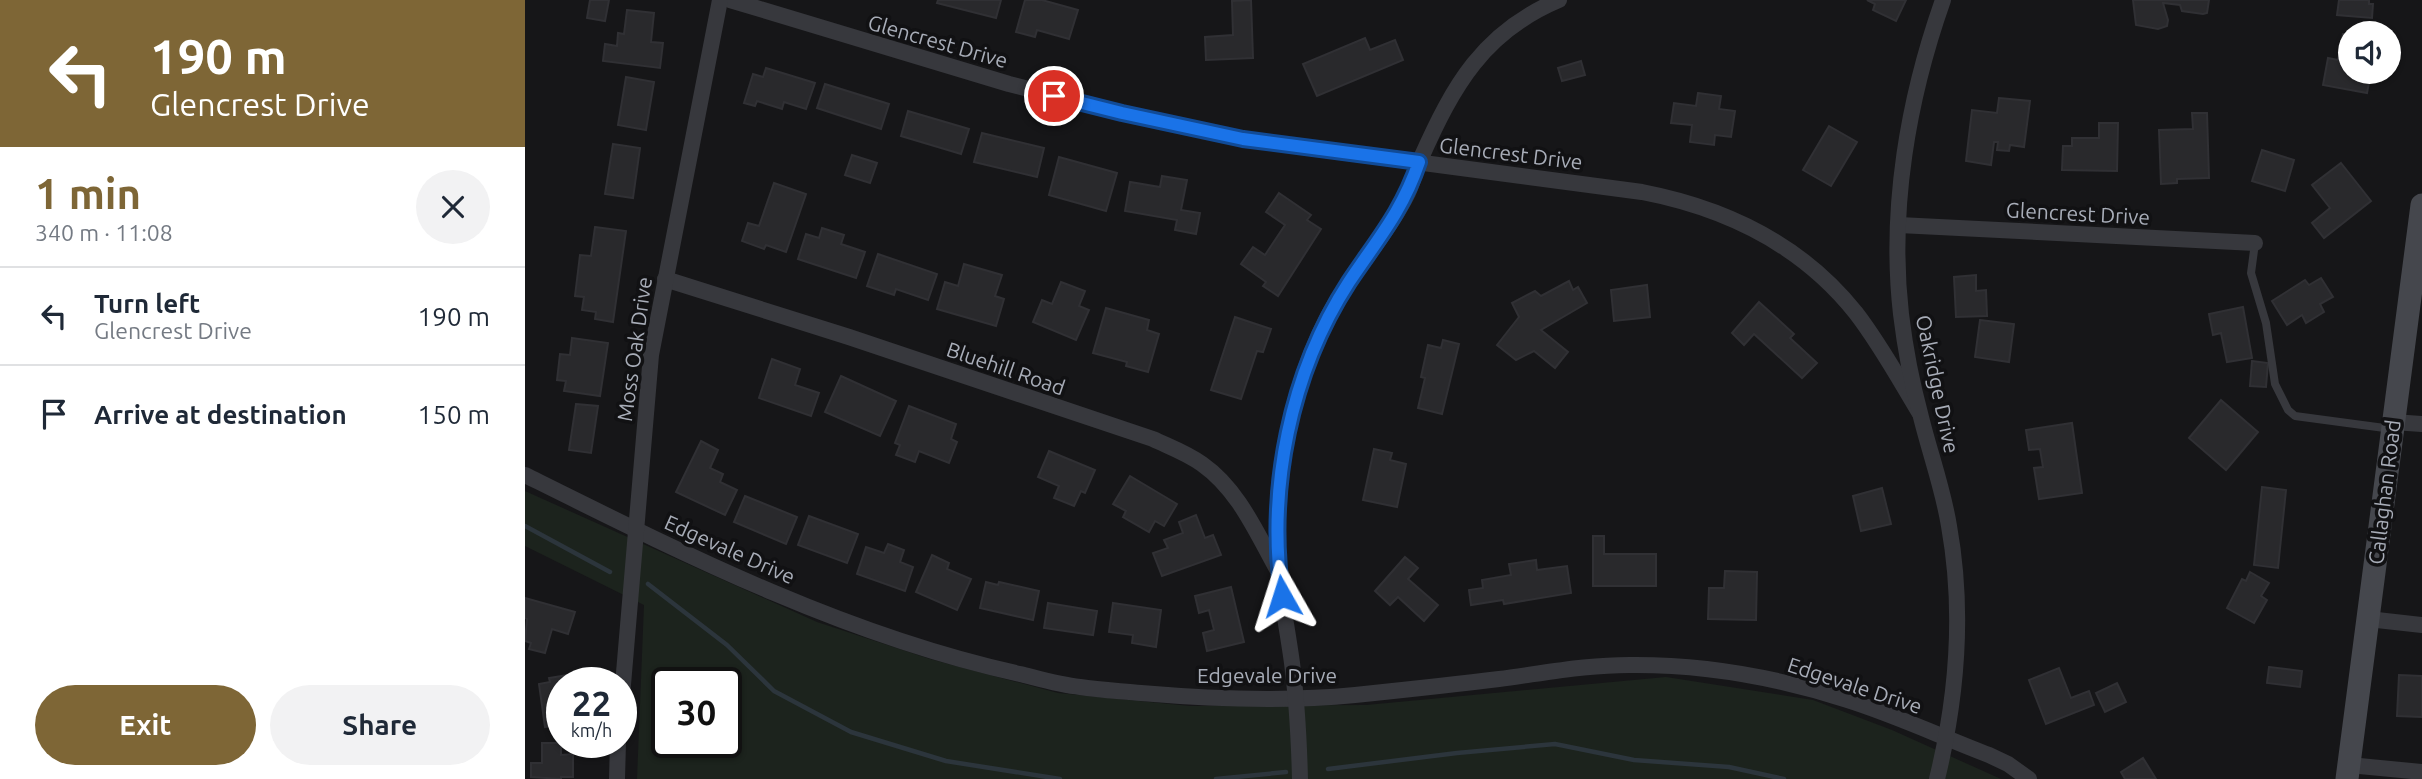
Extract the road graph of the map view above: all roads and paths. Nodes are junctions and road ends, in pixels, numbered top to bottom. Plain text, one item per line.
1 (720, 0) edge
2 (730, 0) edge
3 (1559, 0) edge
4 (1943, 0) edge
5 (1419, 162) junction
6 (2421, 215) edge
7 (1899, 225) junction
8 (2255, 243) joint
9 (665, 279) junction
10 (1919, 412) junction
11 (2422, 424) edge
12 (2392, 425) junction
13 (525, 475) edge
14 (636, 530) junction
15 (1279, 572) junction
16 (2368, 619) junction
17 (2422, 625) edge
18 (624, 667) edge
19 (1296, 697) junction
20 (1947, 738) junction
21 (618, 758) edge
22 (2348, 772) edge
23 (2422, 772) edge
24 (617, 779) edge
25 (1300, 779) edge
26 (1937, 779) edge
27 (2029, 779) edge

1 - 9 street, Moss Oak Drive
2 - 5 street, Glencrest Drive
3 - 5 street
4 - 7 street, Oakridge Drive
5 - 10 street, Glencrest Drive
5 - 15 street
6 - 12 main road, Callaghan Road
7 - 8 street, Glencrest Drive
7 - 10 street, Oakridge Drive
8 - 12 lane
9 - 14 street, Moss Oak Drive
9 - 15 street, Bluehill Road
10 - 20 street, Oakridge Drive
11 - 12 street
12 - 16 main road, Callaghan Road
13 - 14 street, Edgevale Drive
14 - 18 street, Moss Oak Drive
14 - 19 street, Edgevale Drive
15 - 19 street
16 - 17 street
16 - 22 main road, Callaghan Road
19 - 20 street, Edgevale Drive
19 - 25 street
20 - 26 street, Oakridge Drive
20 - 27 street, Edgevale Drive
21 - 24 street
22 - 23 street

